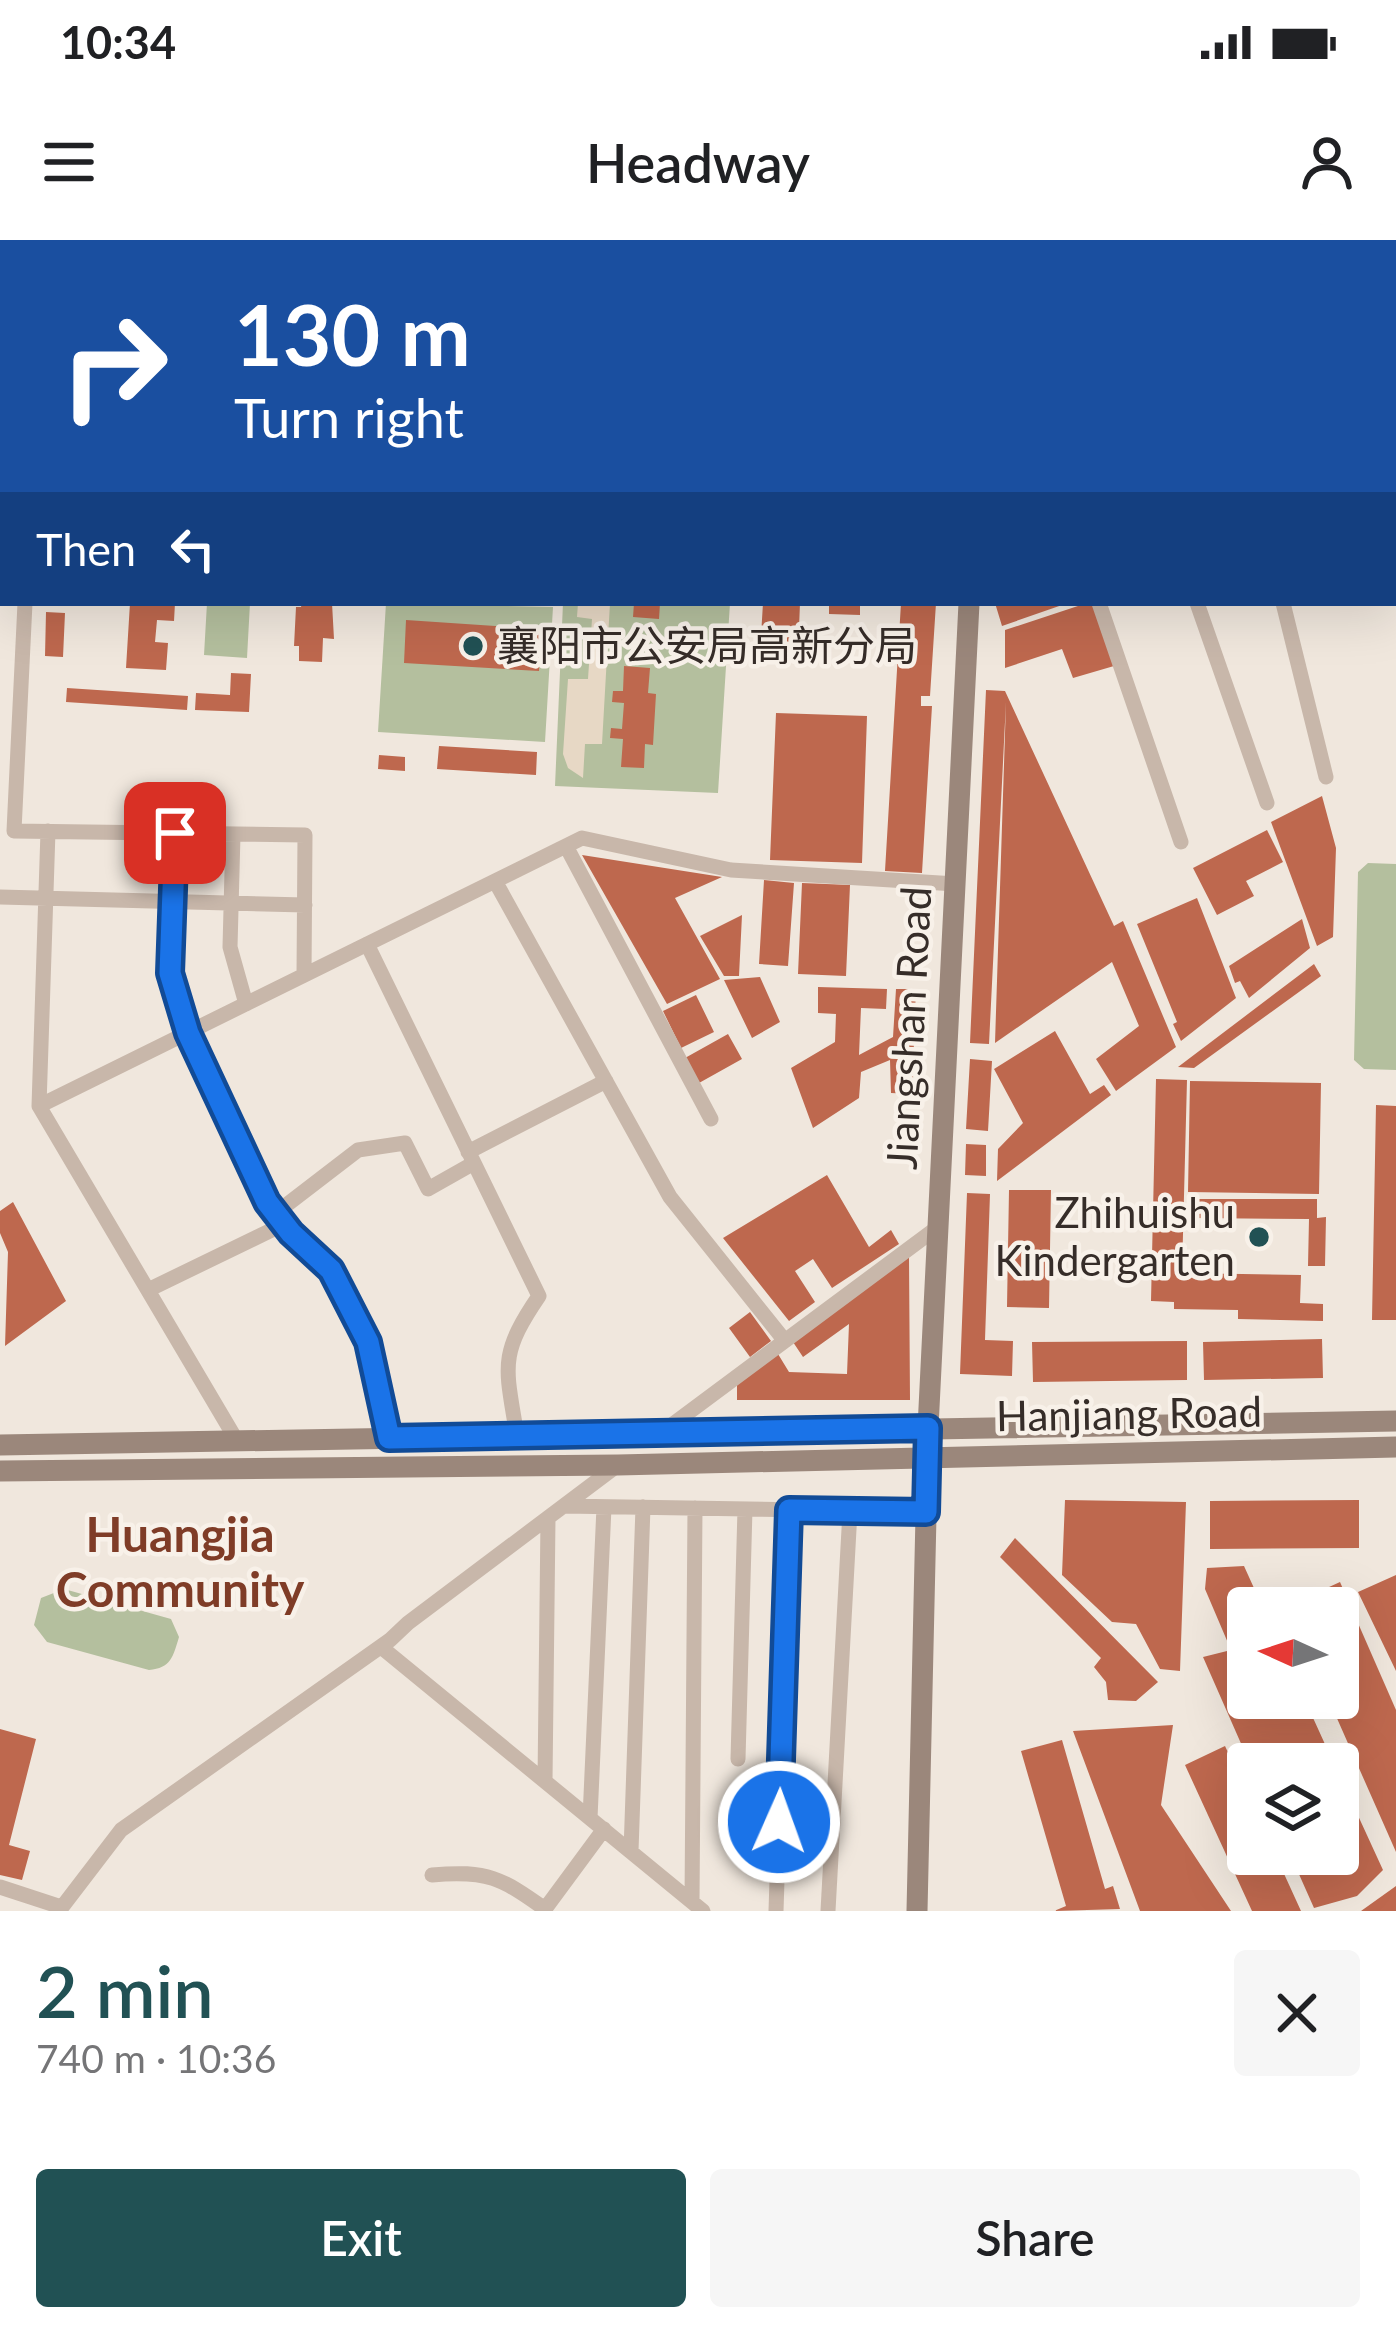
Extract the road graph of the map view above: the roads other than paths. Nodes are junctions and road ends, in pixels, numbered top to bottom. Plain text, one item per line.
1 (26, 606) edge
2 (968, 606) edge
3 (1100, 606) edge
4 (1198, 606) edge
5 (1284, 606) edge
6 (1326, 777) dead end
7 (1267, 802) dead end
8 (48, 831) junction
9 (175, 833) junction
10 (233, 834) junction
11 (1181, 842) dead end
12 (566, 846) junction
13 (495, 881) junction
14 (956, 884) junction
15 (0, 897) edge
16 (45, 898) junction
17 (172, 901) junction
18 (231, 902) junction
19 (305, 905) junction
20 (368, 944) junction
21 (304, 975) junction
22 (246, 1004) junction
23 (188, 1033) junction
24 (606, 1081) junction
25 (38, 1106) junction
26 (711, 1119) dead end
27 (471, 1158) junction
28 (280, 1218) junction
29 (938, 1227) junction
30 (148, 1290) junction
31 (785, 1341) junction
32 (1396, 1420) edge
33 (928, 1428) junction
34 (661, 1433) junction
35 (517, 1436) junction
36 (389, 1438) junction
37 (237, 1441) junction
38 (0, 1445) edge
39 (1396, 1447) edge
40 (928, 1457) junction
41 (618, 1466) junction
42 (0, 1471) edge
43 (564, 1506) junction
44 (604, 1507) junction
45 (643, 1508) junction
46 (695, 1508) junction
47 (745, 1509) junction
48 (789, 1510) junction
49 (850, 1510) junction
50 (926, 1512) junction
51 (548, 1518) junction
52 (381, 1647) junction
53 (737, 1760) dead end
54 (545, 1781) junction
55 (597, 1824) junction
56 (631, 1851) junction
57 (432, 1875) dead end
58 (0, 1888) edge
59 (698, 1906) edge
60 (60, 1909) edge
61 (776, 1911) edge
62 (828, 1911) edge
63 (917, 1911) edge

1 - 8 street
2 - 14 main road, Jiangshan Road
3 - 11 street
4 - 7 street
5 - 6 street
8 - 9 street
8 - 16 street
9 - 10 street
9 - 17 street
10 - 18 street
10 - 19 street
12 - 13 street
12 - 14 street
12 - 26 street
13 - 20 street
13 - 24 street
14 - 29 main road, Jiangshan Road
15 - 16 street
16 - 17 street
16 - 25 street
17 - 18 street
17 - 23 street
18 - 19 street
18 - 22 street
19 - 21 street
20 - 21 street
20 - 27 street
21 - 22 street
22 - 23 street
23 - 25 street
23 - 28 street
24 - 27 street
24 - 31 street
25 - 30 street
27 - 28 street
27 - 35 street
28 - 30 street
28 - 36 street
29 - 31 street
29 - 33 main road, Jiangshan Road
30 - 37 street
31 - 34 street
32 - 33 main road, Hanjiang Road
33 - 34 main road, Hanjiang Road
33 - 40 main road, Jiangshan Road
34 - 35 main road, Hanjiang Road
35 - 36 main road, Hanjiang Road
36 - 37 main road, Hanjiang Road
37 - 38 main road, Hanjiang Road
39 - 40 main road, Hanjiang Road
40 - 41 main road, Hanjiang Road
40 - 50 main road, Jiangshan Road
41 - 42 main road, Hanjiang Road
41 - 43 street
43 - 44 street
43 - 51 street
44 - 45 street
44 - 55 street
45 - 46 street
45 - 56 street
46 - 47 street
46 - 59 street
47 - 48 street
47 - 53 street
48 - 49 street
48 - 61 street
49 - 50 street
49 - 62 street
50 - 63 main road, Jiangshan Road
51 - 52 street
51 - 54 street
52 - 54 street
52 - 60 street
54 - 55 street
55 - 56 street
55 - 57 street
56 - 59 street
58 - 60 street

